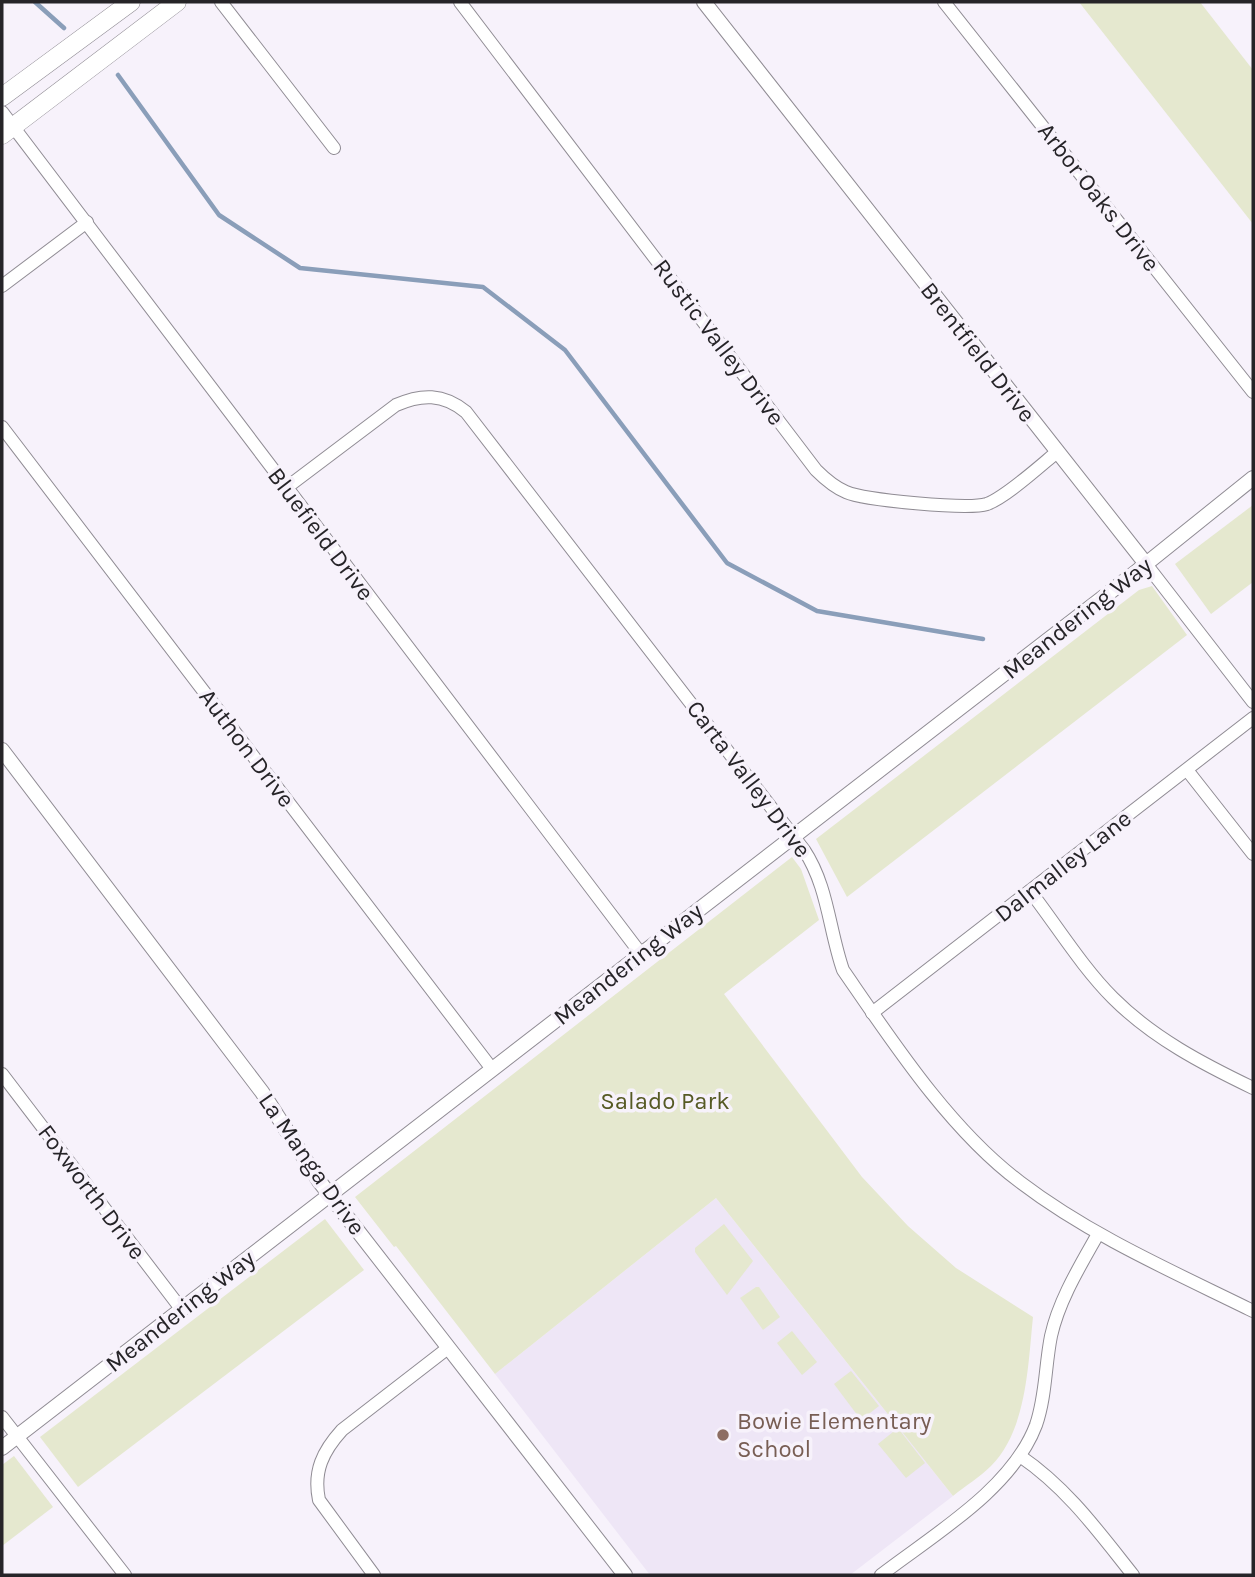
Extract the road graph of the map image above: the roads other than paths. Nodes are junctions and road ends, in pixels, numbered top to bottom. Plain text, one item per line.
1 (131, 2) edge
2 (177, 2) edge
3 (221, 2) edge
4 (460, 2) edge
5 (704, 2) edge
6 (944, 2) edge
7 (2, 97) edge
8 (2, 112) edge
9 (7, 131) edge
10 (334, 148) dead end
11 (87, 222) junction
12 (2, 286) edge
13 (1253, 392) edge
14 (2, 427) edge
15 (1057, 453) junction
16 (1253, 478) edge
17 (286, 488) junction
18 (1146, 564) junction
19 (1253, 702) edge
20 (1253, 718) edge
21 (2, 750) edge
22 (1188, 770) junction
23 (793, 837) junction
24 (1253, 854) edge
25 (1030, 891) junction
26 (641, 954) junction
27 (872, 1013) junction
28 (492, 1069) junction
29 (2, 1074) edge
30 (1253, 1088) edge
31 (329, 1195) junction
32 (1098, 1234) junction
33 (182, 1310) junction
34 (1253, 1311) edge
35 (448, 1348) junction
36 (2, 1417) edge
37 (17, 1436) junction
38 (2, 1448) edge
39 (1020, 1456) junction
40 (125, 1575) edge
41 (374, 1575) edge
42 (625, 1575) edge
43 (881, 1575) edge
44 (1133, 1575) edge

1 - 7 main road
2 - 9 main road
3 - 10 street
4 - 15 street, Rustic Valley Drive
5 - 15 street, Brentfield Drive
6 - 13 street, Arbor Oaks Drive
8 - 9 street, Bluefield Drive
9 - 11 street, Bluefield Drive
11 - 12 street
11 - 17 street, Bluefield Drive
14 - 28 street, Authon Drive
15 - 18 street, Brentfield Drive
16 - 18 street, Meandering Way
17 - 23 street, Carta Valley Drive
17 - 26 street, Bluefield Drive
18 - 19 street, Brentfield Drive
18 - 23 street, Meandering Way
20 - 22 street, Dalmalley Lane
21 - 31 street, La Manga Drive
22 - 24 street
22 - 25 street, Dalmalley Lane
23 - 26 street, Meandering Way
23 - 27 street, Carta Valley Drive
25 - 27 street, Dalmalley Lane
25 - 30 street
26 - 28 street, Meandering Way
27 - 32 street, Carta Valley Drive
28 - 31 street, Meandering Way
29 - 33 street, Foxworth Drive
31 - 33 street, Meandering Way
31 - 35 street, La Manga Drive
32 - 34 street, Carta Valley Drive
32 - 39 street
33 - 37 street, Meandering Way
35 - 41 street
35 - 42 street, La Manga Drive
36 - 37 street
37 - 38 street, Meandering Way
37 - 40 street
39 - 43 street
39 - 44 street

